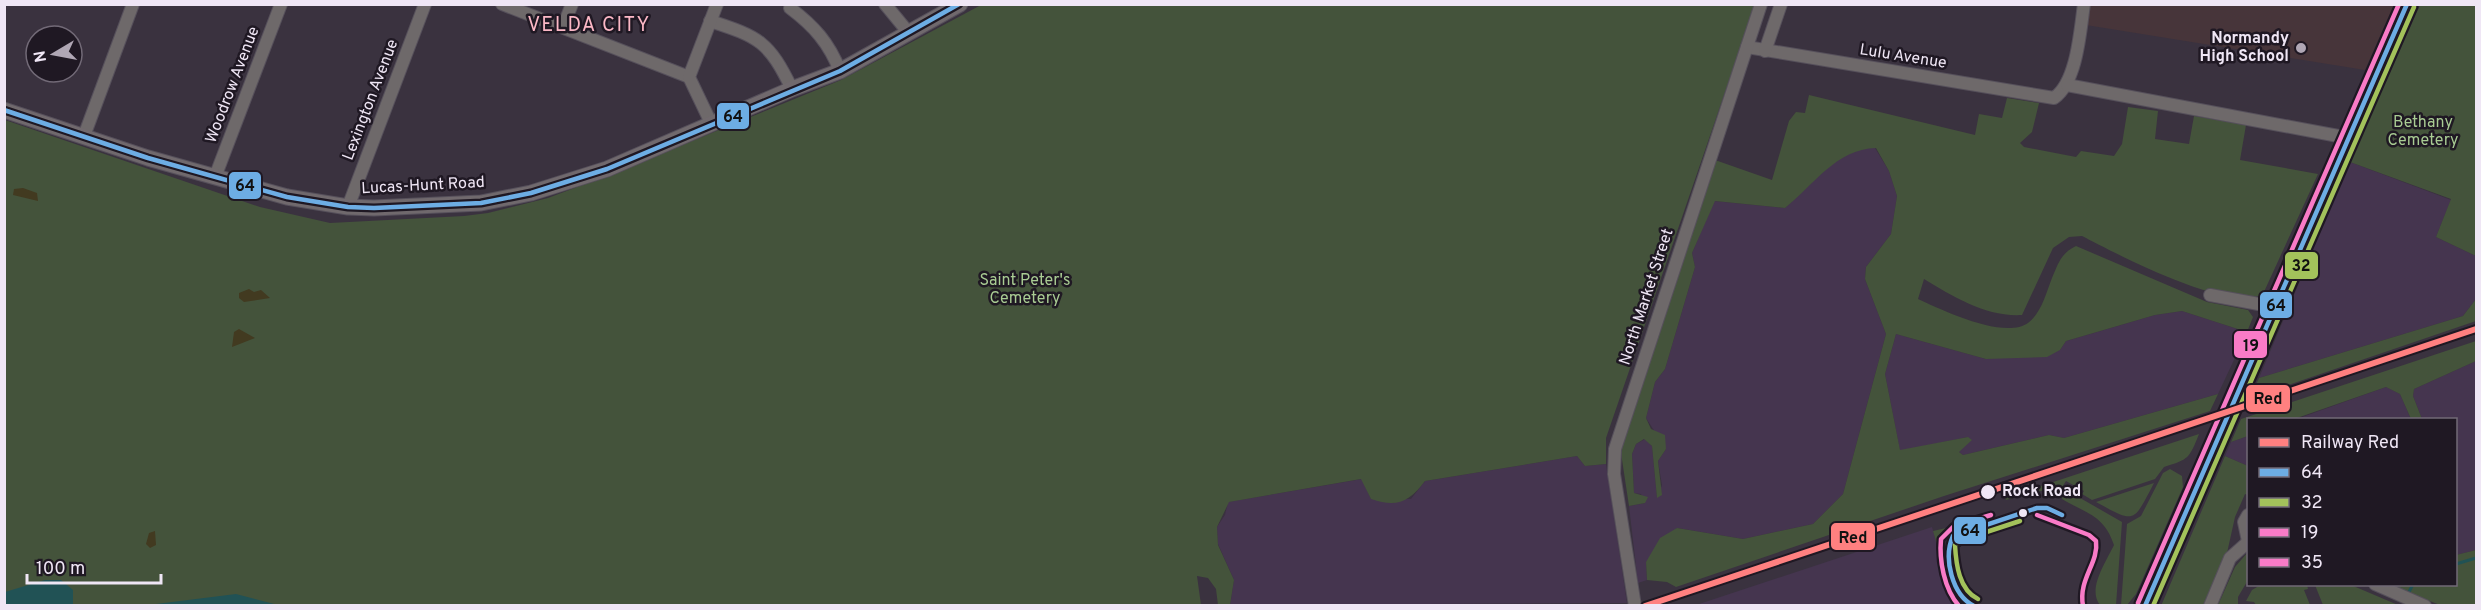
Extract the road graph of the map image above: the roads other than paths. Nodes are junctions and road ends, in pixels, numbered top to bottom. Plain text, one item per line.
1 (133, 4) edge
2 (281, 4) edge
3 (425, 4) edge
4 (502, 4) edge
5 (572, 4) edge
6 (717, 4) edge
7 (885, 4) edge
8 (960, 4) edge
9 (1761, 4) edge
10 (1781, 4) edge
11 (2084, 4) edge
12 (2407, 4) edge
13 (790, 8) dead end
14 (710, 21) junction
15 (563, 27) junction
16 (908, 32) junction
17 (1747, 48) junction
18 (1766, 51) junction
19 (840, 71) junction
20 (689, 77) junction
21 (2067, 85) junction
22 (792, 89) junction
23 (4, 110) edge
24 (711, 123) junction
25 (84, 136) junction
26 (2349, 138) junction
27 (215, 177) junction
28 (348, 207) junction
29 (2210, 295) dead end
30 (2275, 307) junction
31 (2247, 517) edge
32 (2247, 536) edge
33 (2247, 542) edge
34 (2377, 586) edge
35 (2146, 605) edge
36 (1635, 606) edge
37 (2210, 606) edge
38 (2425, 606) edge

1 - 25 street
2 - 27 street, Woodrow Avenue
3 - 28 street, Lexington Avenue
4 - 15 street
5 - 15 street
6 - 14 street
7 - 16 street
8 - 16 main road, Lucas-Hunt Road
9 - 17 street, North Market Street
10 - 18 street
11 - 21 street
12 - 26 main road
13 - 19 street
14 - 20 street
14 - 22 street
15 - 20 street
16 - 19 main road, Lucas-Hunt Road
17 - 18 street, Lulu Avenue
17 - 36 street, North Market Street
18 - 21 street, Lulu Avenue
19 - 22 main road, Lucas-Hunt Road
20 - 24 street
21 - 26 street
22 - 24 main road, Lucas-Hunt Road
23 - 25 main road, Lucas-Hunt Road
24 - 28 main road, Lucas-Hunt Road
25 - 27 main road, Lucas-Hunt Road
26 - 30 main road
27 - 28 main road, Lucas-Hunt Road
29 - 30 street
30 - 35 main road
31 - 32 street
33 - 37 street
34 - 38 street

